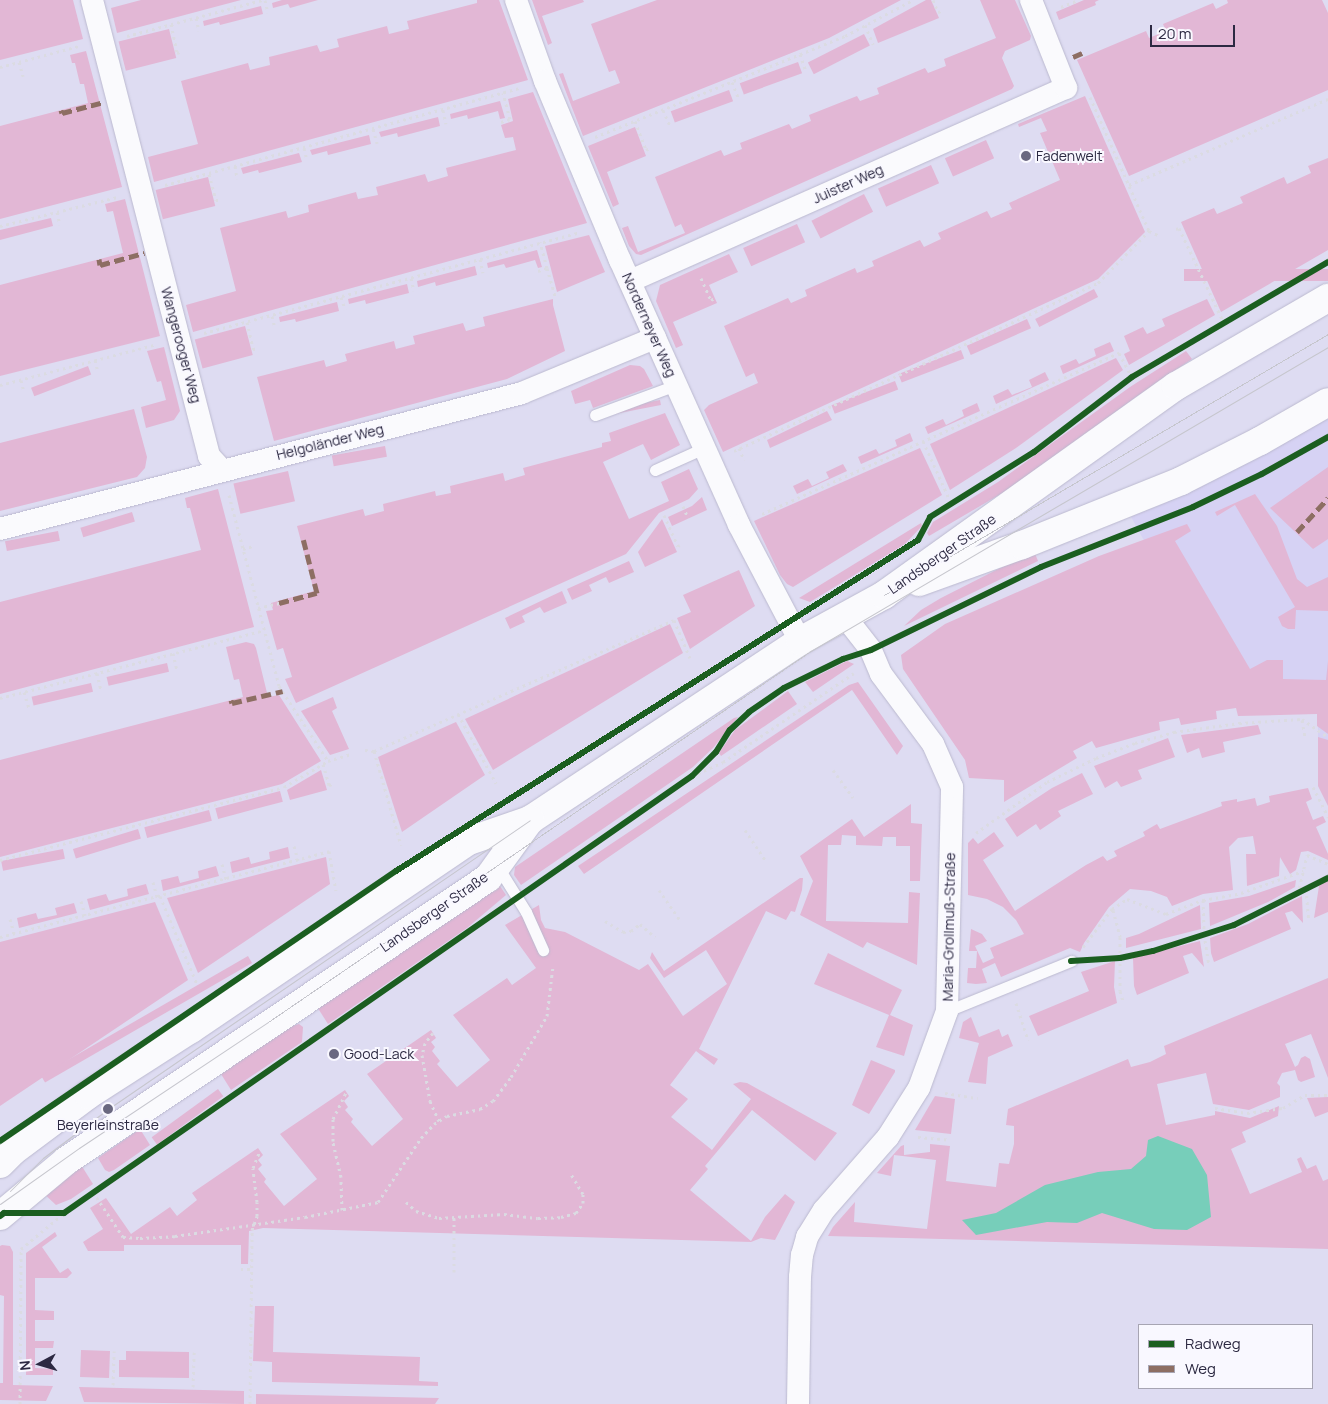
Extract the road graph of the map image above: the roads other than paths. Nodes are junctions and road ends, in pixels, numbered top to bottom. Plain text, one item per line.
1 (92, 0) edge
2 (516, 0) edge
3 (1031, 0) edge
4 (630, 281) junction
5 (1328, 298) edge
6 (655, 338) junction
7 (676, 386) junction
8 (1328, 402) edge
9 (595, 415) dead end
10 (704, 448) junction
11 (222, 470) junction
12 (655, 470) dead end
13 (0, 529) edge
14 (884, 595) junction
15 (846, 618) junction
16 (800, 641) junction
17 (530, 820) junction
18 (497, 865) junction
19 (543, 950) dead end
20 (1072, 961) road end
21 (946, 1011) junction
22 (0, 1164) edge
23 (0, 1216) edge
24 (798, 1404) edge

1 - 11 street, Wangerooger Weg
2 - 4 street, Norderneyer Weg
3 - 4 street, Juister Weg
4 - 6 street, Norderneyer Weg
5 - 14 street, Landsberger Straße
6 - 7 street, Norderneyer Weg
6 - 11 street, Helgoländer Weg
7 - 9 lane
7 - 10 street, Norderneyer Weg
8 - 14 street, Landsberger Straße
10 - 12 lane
10 - 16 street, Norderneyer Weg
11 - 13 street, Helgoländer Weg
14 - 15 street
15 - 16 street
15 - 21 street, Maria-Grollmuß-Straße
16 - 17 street
17 - 18 street, Landsberger Straße
17 - 22 street
18 - 19 lane
18 - 23 street, Landsberger Straße
20 - 21 lane
21 - 24 street, Maria-Grollmuß-Straße

